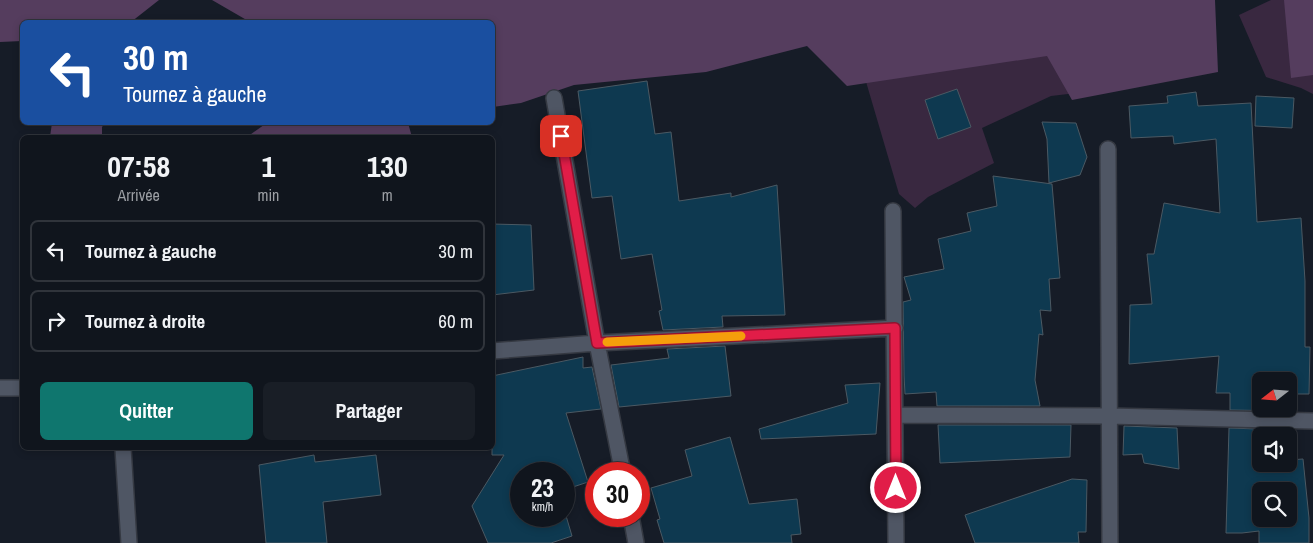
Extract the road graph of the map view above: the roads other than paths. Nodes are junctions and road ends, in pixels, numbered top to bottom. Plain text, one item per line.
1 (554, 98) dead end
2 (1108, 149) dead end
3 (894, 211) dead end
4 (895, 328) junction
5 (597, 343) junction
6 (495, 351) edge
7 (0, 388) edge
8 (20, 388) edge
9 (895, 415) junction
10 (1109, 416) junction
11 (1313, 421) edge
12 (123, 450) edge
13 (621, 462) edge
14 (633, 527) edge
15 (129, 543) edge
16 (636, 543) edge
17 (896, 543) edge
18 (1110, 543) edge

1 - 5 street
2 - 10 street
3 - 4 street
4 - 5 street
4 - 9 street
5 - 6 street
5 - 13 street
7 - 8 street
9 - 10 street
9 - 17 street
10 - 11 street
10 - 18 street
12 - 15 street
14 - 16 street

